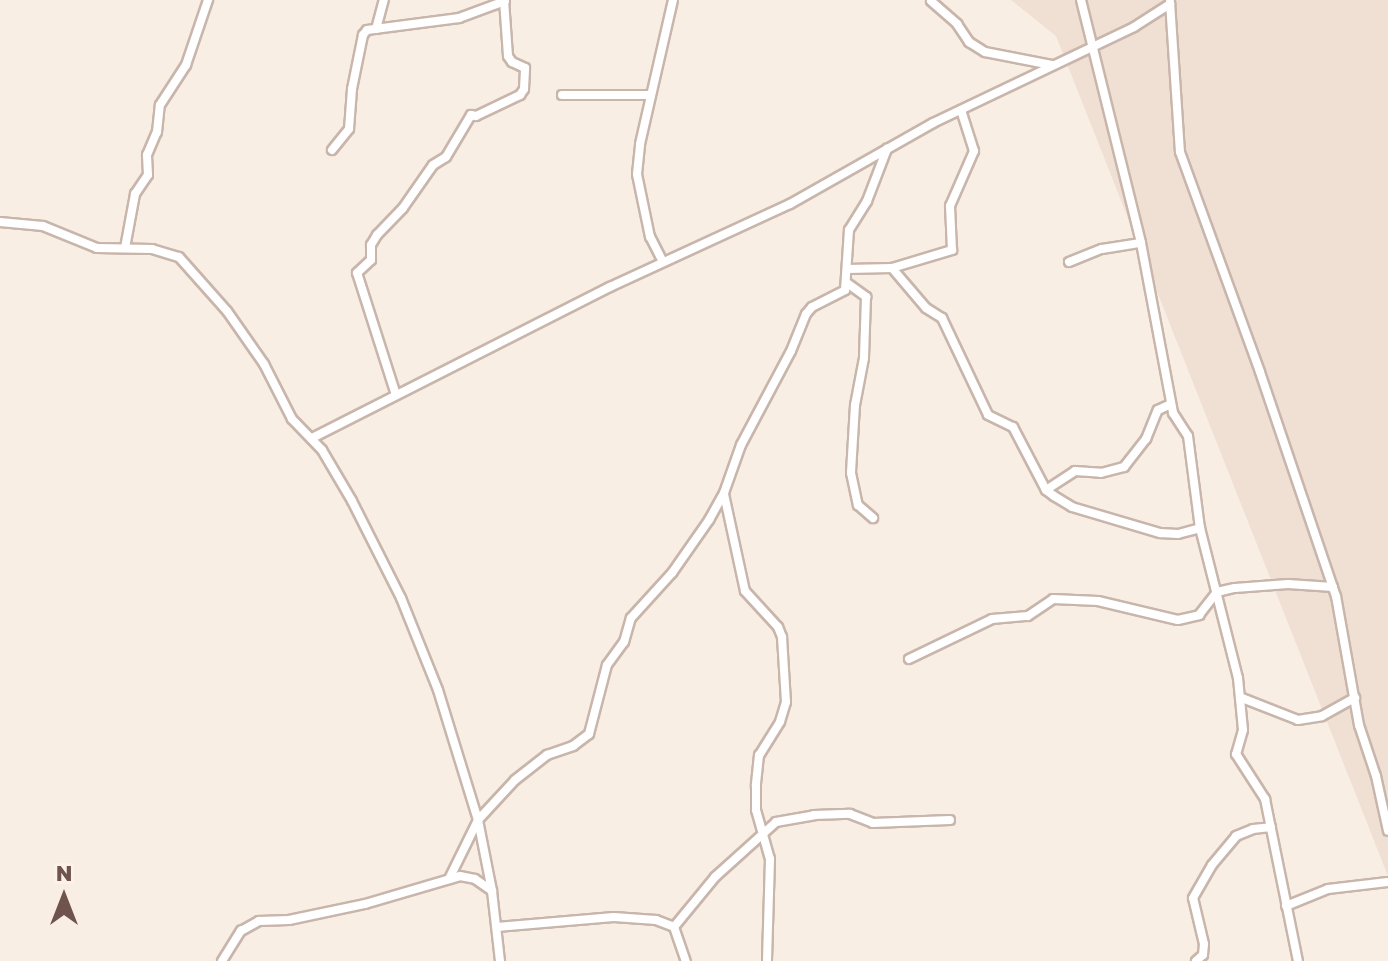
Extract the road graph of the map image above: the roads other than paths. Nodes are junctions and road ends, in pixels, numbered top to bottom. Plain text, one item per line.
1 (208, 0) edge
2 (384, 0) edge
3 (673, 0) edge
4 (1081, 0) edge
5 (504, 1) edge
6 (931, 1) edge
7 (1170, 2) edge
8 (376, 29) junction
9 (1093, 47) junction
10 (1052, 65) junction
11 (562, 95) dead end
12 (651, 95) junction
13 (961, 110) junction
14 (887, 148) junction
15 (332, 150) dead end
16 (0, 222) edge
17 (1141, 243) junction
18 (125, 248) junction
19 (663, 262) junction
20 (1069, 262) dead end
21 (892, 268) junction
22 (847, 269) junction
23 (847, 283) junction
24 (396, 395) junction
25 (1171, 404) junction
26 (312, 438) junction
27 (1046, 490) junction
28 (724, 493) junction
29 (873, 518) dead end
30 (1200, 528) junction
31 (1190, 532) junction
32 (1203, 540) junction
33 (1333, 587) junction
34 (1217, 592) junction
35 (909, 659) dead end
36 (1242, 698) junction
37 (1355, 698) junction
38 (478, 820) junction
39 (950, 820) dead end
40 (1271, 827) junction
41 (1388, 831) edge
42 (764, 832) junction
43 (449, 879) junction
44 (1388, 882) edge
45 (492, 891) junction
46 (1286, 906) junction
47 (497, 927) junction
48 (674, 927) junction
49 (222, 961) edge
50 (500, 961) edge
51 (686, 961) edge
52 (767, 961) edge
53 (1196, 961) edge
54 (1298, 961) edge

1 - 18 street
2 - 8 street
3 - 12 street
4 - 9 street
5 - 8 street
5 - 24 street
6 - 10 street
7 - 9 street
7 - 33 street
8 - 15 street
9 - 10 street
9 - 17 street
10 - 13 street
11 - 12 street
12 - 19 street
13 - 14 street
13 - 21 street
14 - 19 street
14 - 22 street
16 - 18 street
17 - 20 street
17 - 25 street
18 - 26 street
19 - 24 street
21 - 22 street
21 - 27 street
22 - 23 street
23 - 28 street
23 - 29 street
24 - 26 street
25 - 27 street
25 - 30 street
26 - 38 street
27 - 31 street
28 - 38 street
28 - 42 street
30 - 31 street
30 - 32 street
31 - 32 street
32 - 34 street
33 - 34 street
33 - 37 street
34 - 35 street
34 - 36 street
36 - 37 street
36 - 40 street
37 - 41 street
38 - 43 street
38 - 45 street
39 - 42 street
40 - 46 street
40 - 53 street
42 - 48 street
42 - 52 street
43 - 45 street
43 - 49 street
44 - 46 street
45 - 47 street
46 - 54 street
47 - 48 street
47 - 50 street
48 - 51 street

